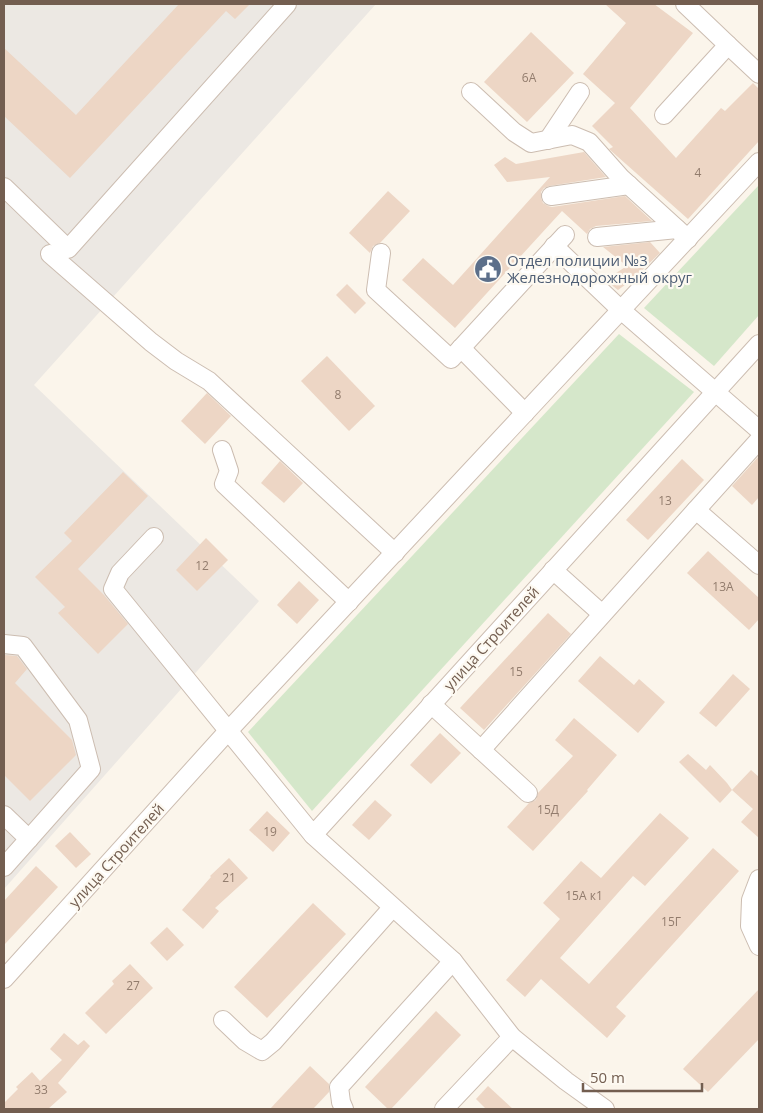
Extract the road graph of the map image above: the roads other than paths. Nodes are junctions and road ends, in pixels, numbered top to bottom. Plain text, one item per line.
1 (287, 4) edge
2 (685, 4) edge
3 (728, 45) junction
4 (759, 74) edge
5 (471, 92) dead end
6 (580, 92) dead end
7 (664, 116) dead end
8 (548, 140) junction
9 (759, 162) edge
10 (629, 185) junction
11 (4, 187) edge
12 (551, 196) dead end
13 (682, 234) junction
14 (596, 237) dead end
15 (382, 253) dead end
16 (50, 254) dead end
17 (622, 310) junction
18 (759, 344) edge
19 (461, 348) junction
20 (716, 391) junction
21 (525, 413) junction
22 (759, 430) edge
23 (759, 440) edge
24 (222, 450) dead end
25 (696, 510) junction
26 (154, 537) dead end
27 (395, 553) junction
28 (759, 565) edge
29 (553, 570) junction
30 (349, 602) junction
31 (602, 614) junction
32 (4, 644) edge
33 (431, 704) junction
34 (228, 731) junction
35 (481, 750) junction
36 (528, 793) dead end
37 (4, 816) edge
38 (313, 834) junction
39 (29, 839) junction
40 (4, 868) edge
41 (759, 879) edge
42 (392, 908) junction
43 (759, 946) edge
44 (453, 961) junction
45 (4, 979) edge
46 (223, 1020) dead end
47 (512, 1036) junction
48 (344, 1109) edge
49 (444, 1109) edge
50 (605, 1109) edge

1 - 11 street
2 - 3 street
3 - 4 street
3 - 7 street
5 - 8 street
6 - 8 street
8 - 10 street
9 - 13 street
10 - 12 street
10 - 13 street
13 - 14 street
13 - 17 street
15 - 19 street
16 - 27 street
17 - 19 street
17 - 20 street
17 - 21 street, улица Строителей
18 - 20 street, улица Строителей
19 - 21 street
20 - 22 street
20 - 29 street, улица Строителей
21 - 27 street, улица Строителей
23 - 25 street
24 - 30 street
25 - 28 street
25 - 31 street
26 - 34 street
27 - 30 street, улица Строителей
29 - 31 street
29 - 33 street, улица Строителей
30 - 34 street, улица Строителей
31 - 35 street
32 - 39 street
33 - 35 street
33 - 38 street, улица Строителей
34 - 38 street
34 - 45 street, улица Строителей
35 - 36 street
37 - 39 street
38 - 42 street
39 - 40 street
41 - 43 street
42 - 44 street
42 - 46 street
44 - 47 street
44 - 48 street
47 - 49 street
47 - 50 street

